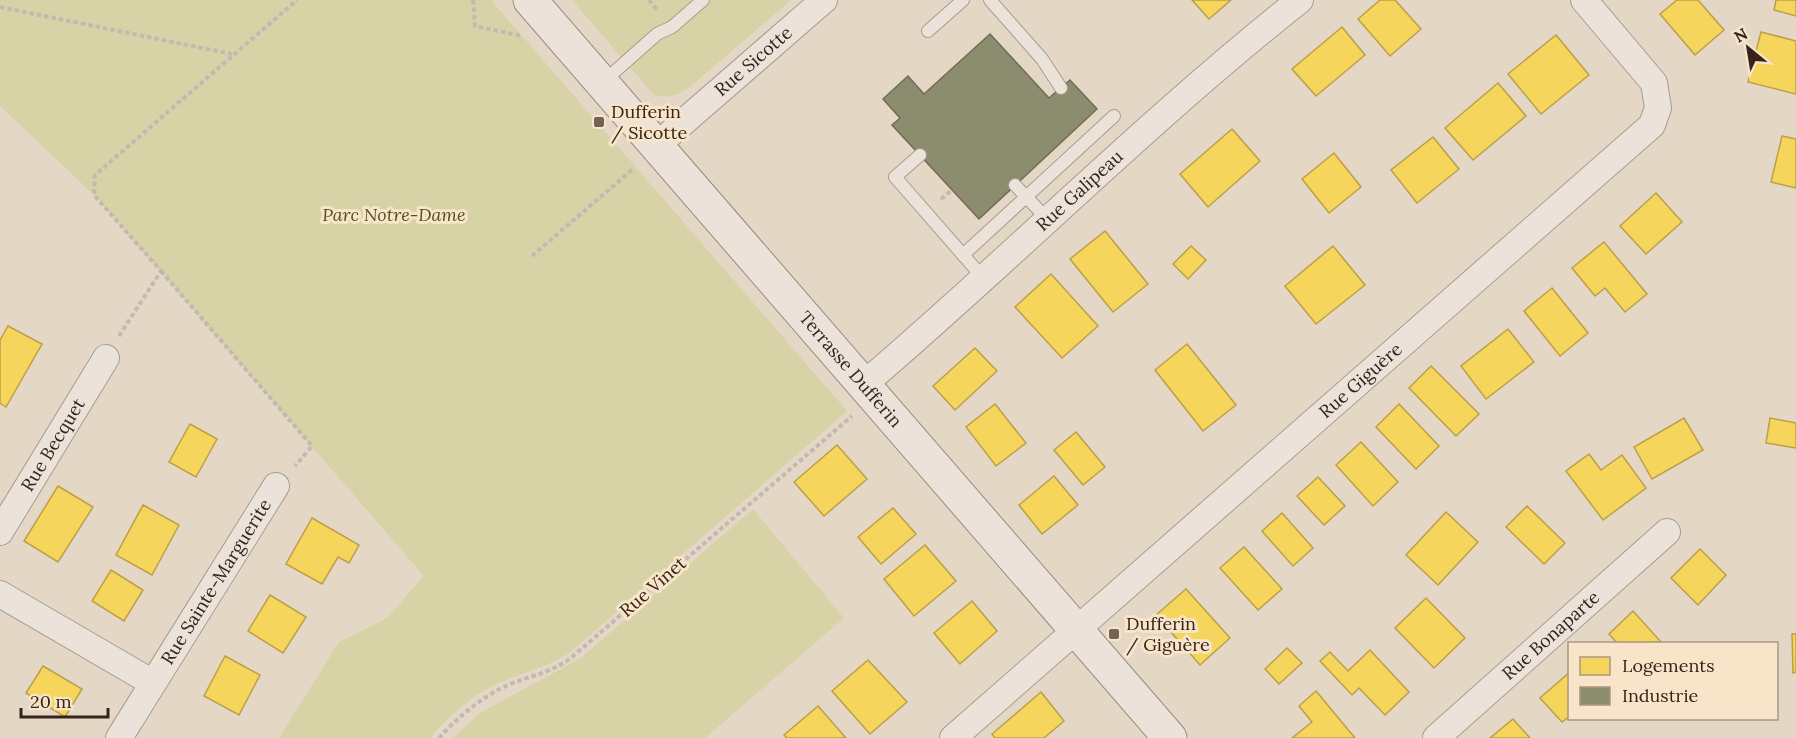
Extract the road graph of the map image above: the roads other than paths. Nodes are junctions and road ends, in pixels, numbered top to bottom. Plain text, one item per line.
1 (530, 0) edge
2 (703, 0) edge
3 (824, 0) edge
4 (963, 0) edge
5 (990, 0) edge
6 (1300, 0) edge
7 (1584, 0) edge
8 (928, 31) dead end
9 (602, 82) junction
10 (1061, 88) dead end
11 (1114, 116) dead end
12 (646, 155) junction
13 (920, 155) dead end
14 (1015, 184) dead end
15 (1027, 196) junction
16 (1049, 221) junction
17 (963, 255) junction
18 (985, 280) junction
19 (106, 358) road end
20 (859, 400) junction
21 (276, 486) road end
22 (0, 532) edge
23 (1667, 532) dead end
24 (0, 594) edge
25 (1076, 631) junction
26 (153, 683) junction
27 (119, 738) edge
28 (953, 738) edge
29 (1170, 738) edge
30 (1436, 738) edge

1 - 9 street, Terrasse Dufferin
2 - 9 lane
3 - 12 street, Rue Sicotte
4 - 8 lane
5 - 10 lane
6 - 16 street, Rue Galipeau
7 - 25 street, Rue Giguère
9 - 12 street, Terrasse Dufferin
11 - 15 lane
12 - 20 street, Terrasse Dufferin
13 - 17 lane
14 - 15 lane
15 - 16 lane
15 - 17 lane
16 - 18 street, Rue Galipeau
17 - 18 lane
18 - 20 street, Rue Galipeau
19 - 22 street, Rue Becquet
20 - 25 street, Terrasse Dufferin
21 - 26 street, Rue Sainte-Marguerite
23 - 30 street, Rue Bonaparte
24 - 26 street
25 - 28 street, Rue Giguère
25 - 29 street, Terrasse Dufferin
26 - 27 street, Rue Sainte-Marguerite

